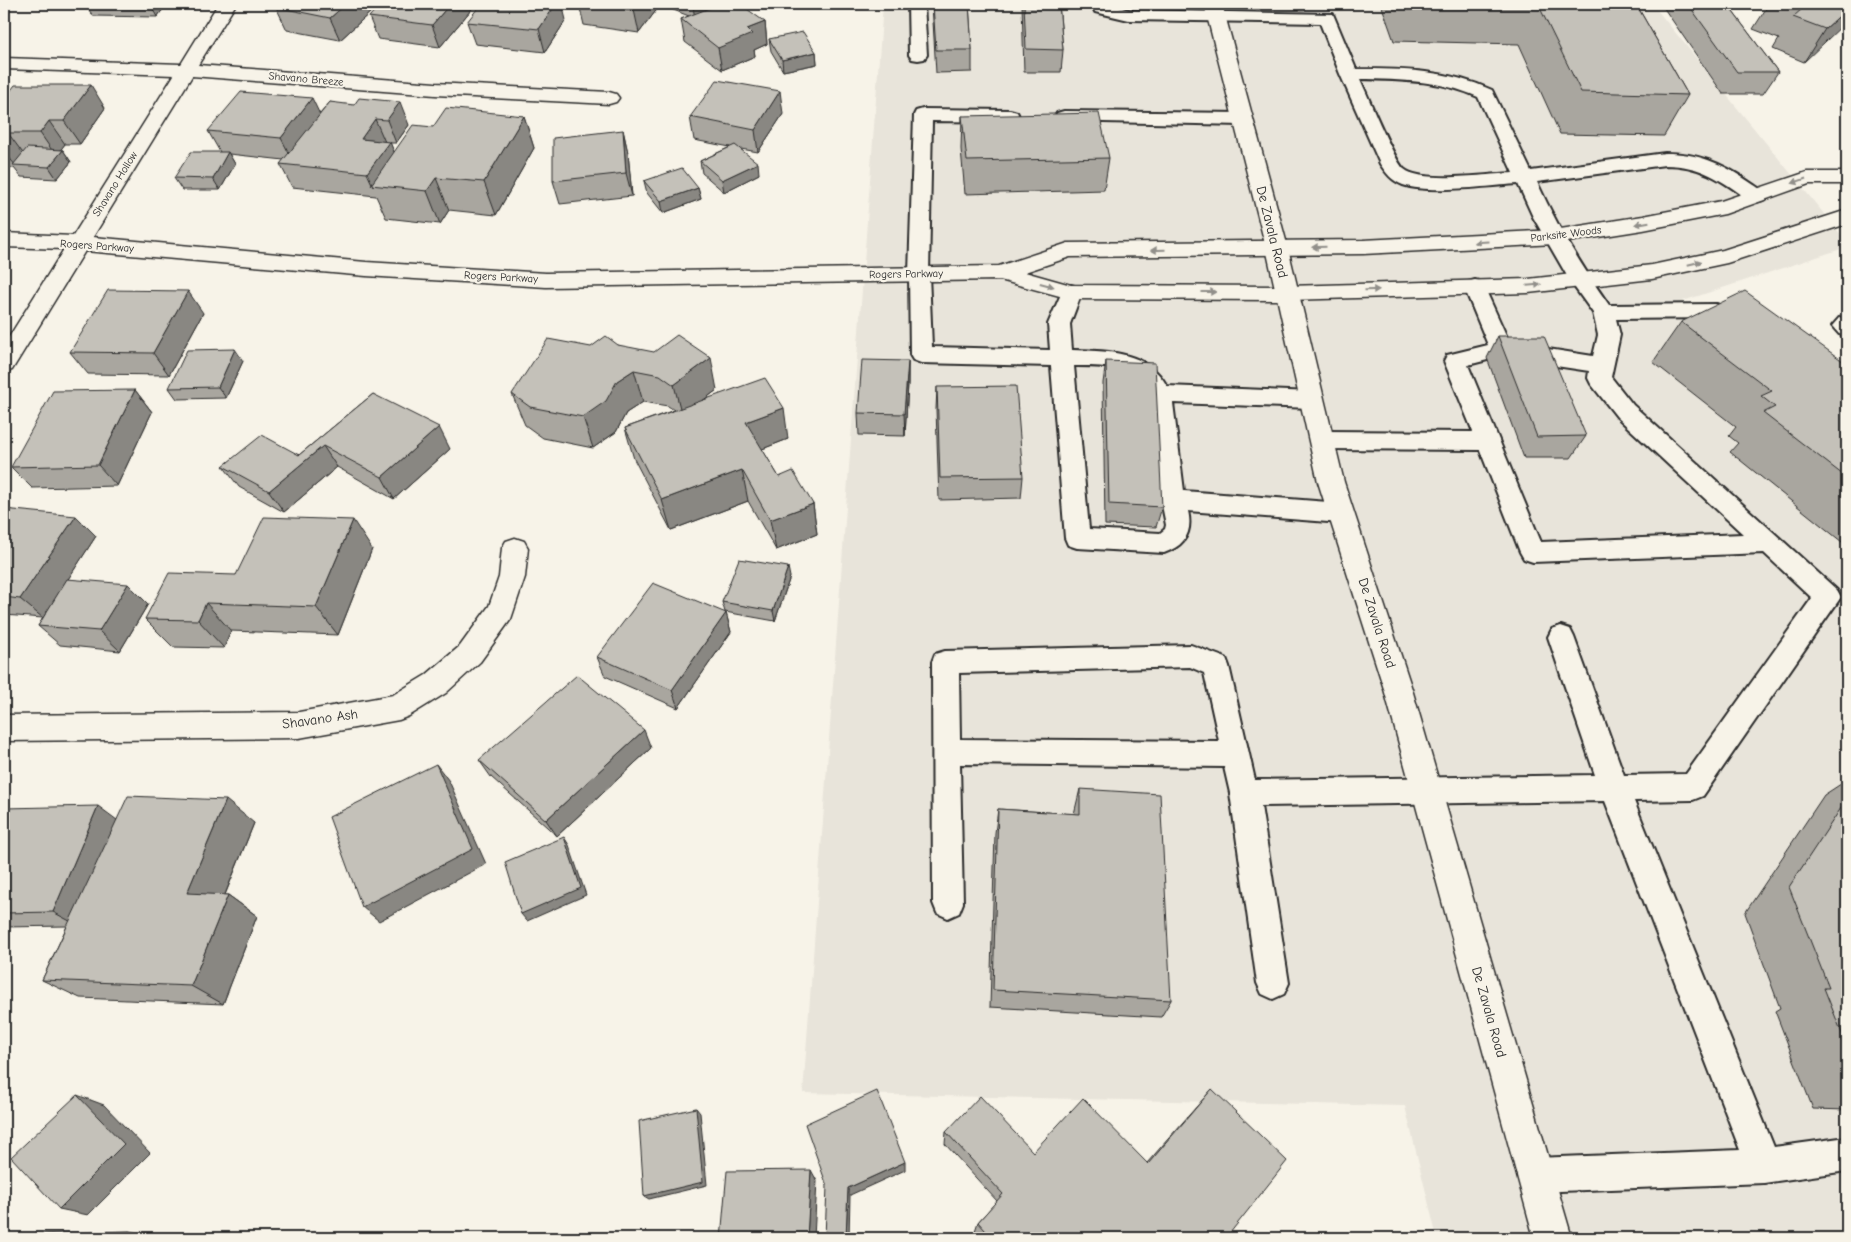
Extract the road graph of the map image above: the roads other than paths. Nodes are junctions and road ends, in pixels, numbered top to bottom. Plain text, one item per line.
1 (227, 4) edge
2 (916, 4) edge
3 (1100, 4) edge
4 (1215, 11) edge
5 (918, 55) dead end
6 (4, 63) edge
7 (186, 69) junction
8 (1349, 74) junction
9 (609, 98) dead end
10 (1030, 116) edge
11 (1050, 117) edge
12 (1243, 119) junction
13 (1525, 178) junction
14 (1847, 178) edge
15 (1756, 196) junction
16 (1847, 217) edge
17 (1554, 237) junction
18 (4, 240) edge
19 (78, 243) junction
20 (1277, 248) junction
21 (1000, 273) junction
22 (919, 274) junction
23 (1581, 281) junction
24 (1475, 287) junction
25 (1071, 292) junction
26 (1288, 293) junction
27 (1603, 312) junction
28 (1847, 323) edge
29 (1754, 328) edge
30 (1847, 329) edge
31 (1501, 349) junction
32 (1062, 358) junction
33 (4, 364) edge
34 (1602, 365) junction
35 (1160, 394) junction
36 (1312, 400) junction
37 (1322, 440) junction
38 (1488, 441) junction
39 (1173, 500) junction
40 (1341, 513) junction
41 (1769, 543) junction
42 (515, 548) dead end
43 (1561, 637) dead end
44 (4, 728) edge
45 (947, 751) junction
46 (1236, 754) junction
47 (1614, 788) junction
48 (1427, 789) junction
49 (1244, 793) junction
50 (948, 903) dead end
51 (1273, 983) dead end
52 (1847, 1154) edge
53 (1764, 1166) junction
54 (1535, 1175) junction
55 (1553, 1238) edge

1 - 7 street, Shavano Hollow
2 - 5 lane
3 - 4 lane
4 - 8 lane
4 - 12 street, De Zavala Road
6 - 7 street, Shavano Breeze
7 - 9 street, Shavano Breeze
7 - 19 street, Shavano Hollow
8 - 13 lane
8 - 13 lane
10 - 22 lane
11 - 12 lane
12 - 20 street, De Zavala Road
13 - 15 lane
13 - 17 lane
14 -> 15 street, Parksite Woods
15 -> 17 street, Parksite Woods
23 -> 16 street
17 -> 20 street, Parksite Woods
17 - 23 lane
18 - 19 street, Rogers Parkway
19 - 22 street, Rogers Parkway
19 - 33 street, Shavano Hollow
20 -> 21 street, Rogers Parkway
20 - 26 street, De Zavala Road
21 - 22 street, Rogers Parkway
21 -> 25 street, Rogers Parkway
22 - 32 lane
24 -> 23 street
23 - 27 lane
26 -> 24 street
24 - 31 lane
25 -> 26 street, Rogers Parkway
25 - 32 lane
26 - 36 street, De Zavala Road
27 - 29 lane
27 - 34 lane
28 - 30 lane
31 - 34 lane
31 - 38 lane
32 - 35 lane
32 - 39 lane
34 - 41 lane
35 - 36 lane
35 - 39 lane
36 - 37 street, De Zavala Road
37 - 38 lane
37 - 40 street, De Zavala Road
38 - 41 lane
39 - 40 lane
40 - 48 street, De Zavala Road
41 - 47 lane
42 - 44 street, Shavano Ash
43 - 47 lane
45 - 46 lane
45 - 46 lane
45 - 50 lane
46 - 49 lane
47 - 48 lane
47 - 53 lane
48 - 49 lane
48 - 54 street, De Zavala Road
49 - 51 lane
52 - 53 lane
53 - 54 lane
54 - 55 street, De Zavala Road

